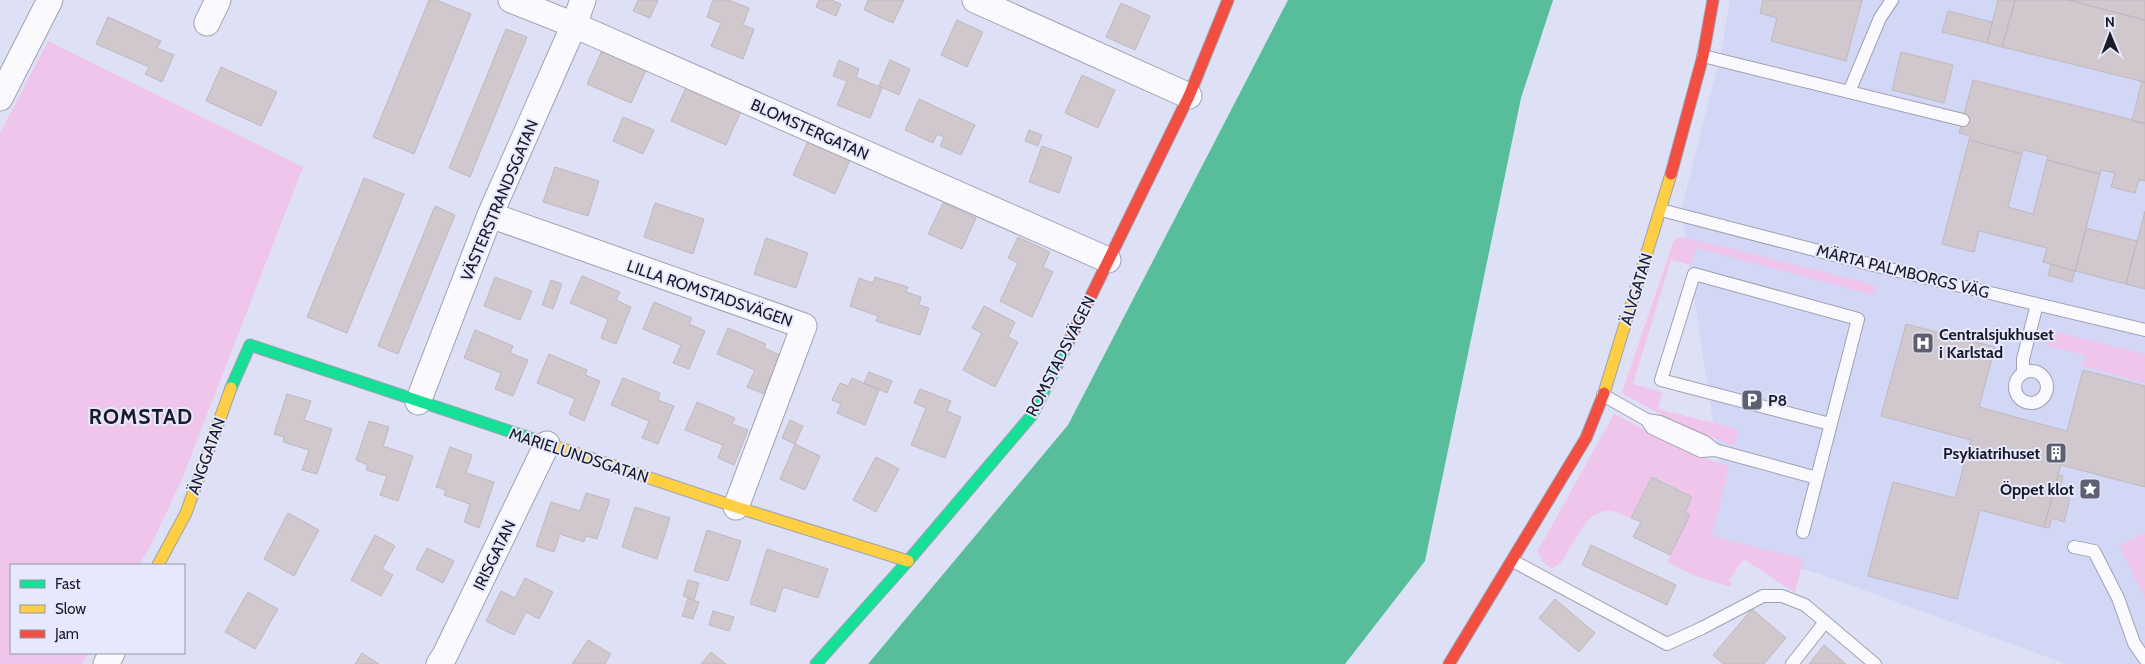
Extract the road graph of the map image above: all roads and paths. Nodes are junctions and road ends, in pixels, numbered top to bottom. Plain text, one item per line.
1 (50, 0) edge
2 (218, 0) edge
3 (510, 0) edge
4 (583, 0) edge
5 (975, 0) edge
6 (1228, 0) edge
7 (1713, 0) edge
8 (1892, 0) edge
9 (208, 24) dead end
10 (574, 25) junction
11 (1702, 56) junction
12 (1849, 92) junction
13 (1189, 96) junction
14 (0, 98) edge
15 (1963, 120) dead end
16 (1662, 210) junction
17 (490, 215) junction
18 (1108, 260) junction
19 (2037, 304) junction
20 (2145, 330) edge
21 (250, 345) joint
22 (2023, 373) dead end
23 (1603, 396) junction
24 (418, 402) junction
25 (1830, 424) junction
26 (547, 444) junction
27 (1817, 478) junction
28 (736, 507) junction
29 (1803, 532) dead end
30 (2074, 547) dead end
31 (908, 561) junction
32 (1513, 561) junction
33 (159, 564) edge
34 (1825, 622) junction
35 (2145, 659) edge
36 (448, 661) edge
37 (816, 664) edge
38 (1449, 664) edge
39 (1792, 664) edge
40 (1875, 664) edge

1 - 14 street
2 - 9 street
3 - 10 street, BLOMSTERGATAN
4 - 10 street, VÄSTERSTRANDSGATAN
5 - 13 street
6 - 13 street, ROMSTADSVÄGEN
7 - 11 street, ÄLVGATAN
8 - 12 lane
10 - 17 street, VÄSTERSTRANDSGATAN
10 - 18 street, BLOMSTERGATAN
11 - 12 lane
11 - 16 street, ÄLVGATAN
12 - 15 lane
13 - 18 street, ROMSTADSVÄGEN
16 - 19 lane, MÄRTA PALMBORGS VÄG
16 - 23 street, ÄLVGATAN
17 - 24 street, VÄSTERSTRANDSGATAN
17 - 28 street, LILLA ROMSTADSVÄGEN
18 - 31 street, ROMSTADSVÄGEN
19 - 20 lane, MÄRTA PALMBORGS VÄG
19 - 22 lane
21 - 24 street, MARIELUNDSGATAN
21 - 33 street, ÄNGGATAN
23 - 27 lane
23 - 32 street, ÄLVGATAN
24 - 26 street, MARIELUNDSGATAN
25 - 25 lane
25 - 27 lane
26 - 28 street, MARIELUNDSGATAN
26 - 36 street, IRISGATAN
27 - 29 lane
28 - 31 street, MARIELUNDSGATAN
30 - 35 lane
31 - 37 street, ROMSTADSVÄGEN
32 - 34 lane
32 - 38 street, ÄLVGATAN
34 - 39 lane
34 - 40 lane

